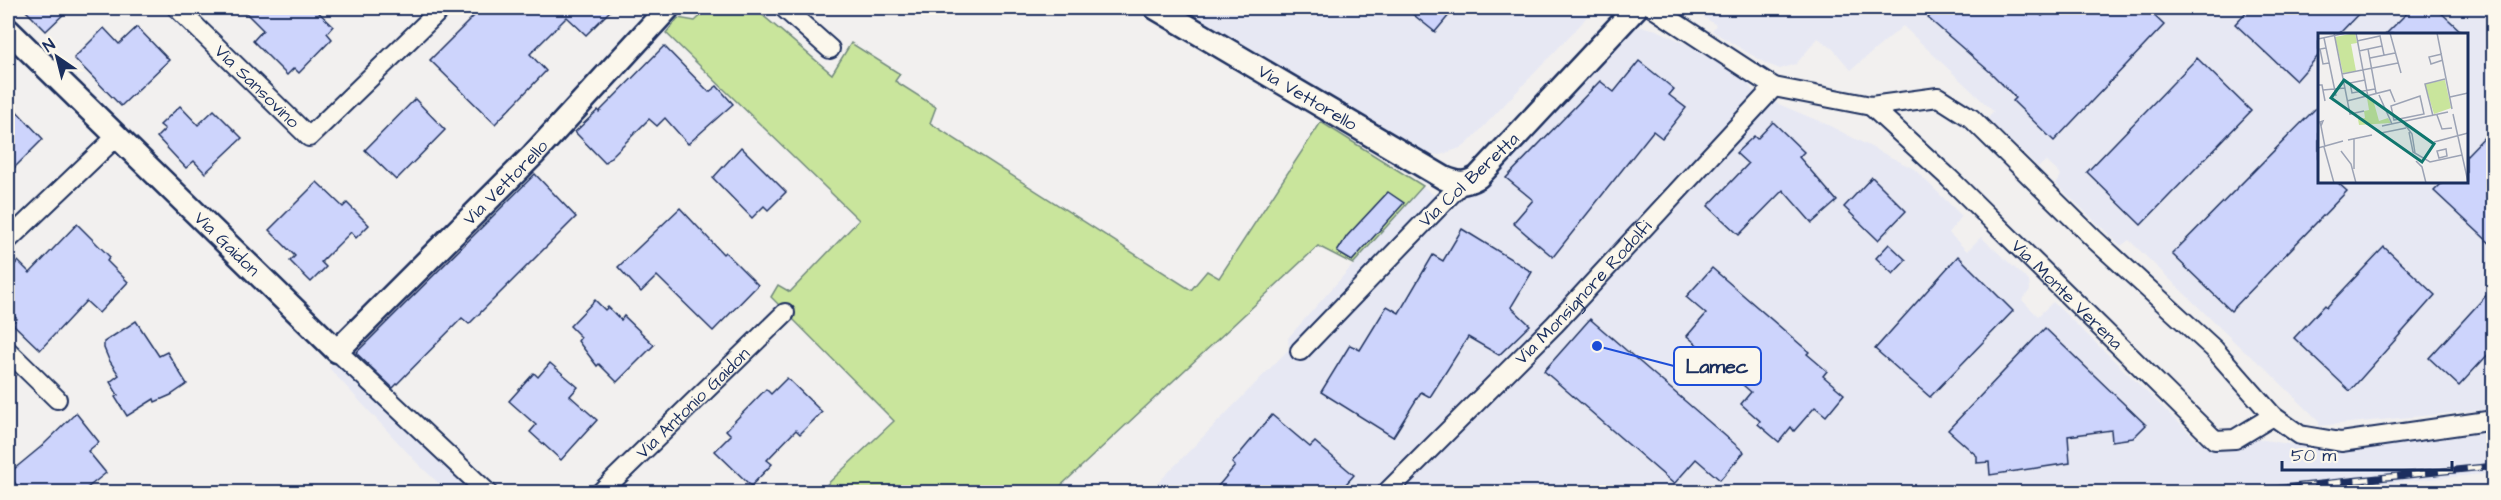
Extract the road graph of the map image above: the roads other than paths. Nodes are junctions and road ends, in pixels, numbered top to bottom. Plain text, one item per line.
1 (177, 8) edge
2 (442, 8) edge
3 (668, 8) edge
4 (784, 8) edge
5 (1156, 8) edge
6 (1636, 8) edge
7 (1653, 8) edge
8 (8, 30) edge
9 (830, 49) dead end
10 (1774, 87) junction
11 (1871, 106) junction
12 (116, 137) junction
13 (1460, 184) junction
14 (8, 240) edge
15 (785, 314) dead end
16 (8, 351) edge
17 (337, 351) junction
18 (1300, 351) dead end
19 (57, 399) dead end
20 (2273, 416) junction
21 (2493, 420) edge
22 (487, 492) edge
23 (601, 492) edge
24 (1388, 492) edge

1 - 2 street, Via Sansovino
3 - 17 street, Via Vettorello
4 - 9 street
5 - 13 street, Via Vettorello
6 - 13 street, Via Col Beretta
7 - 10 street
8 - 12 street
10 - 11 street
10 - 24 street, Via Monsignore Rodolfi
11 - 20 street
11 - 20 street, Via Monte Verena
12 - 14 street
12 - 17 street, Via Gaidon
13 - 18 street, Via Col Beretta
15 - 23 street, Via Antonio Gaidon
16 - 19 street
17 - 22 street
20 - 21 street

